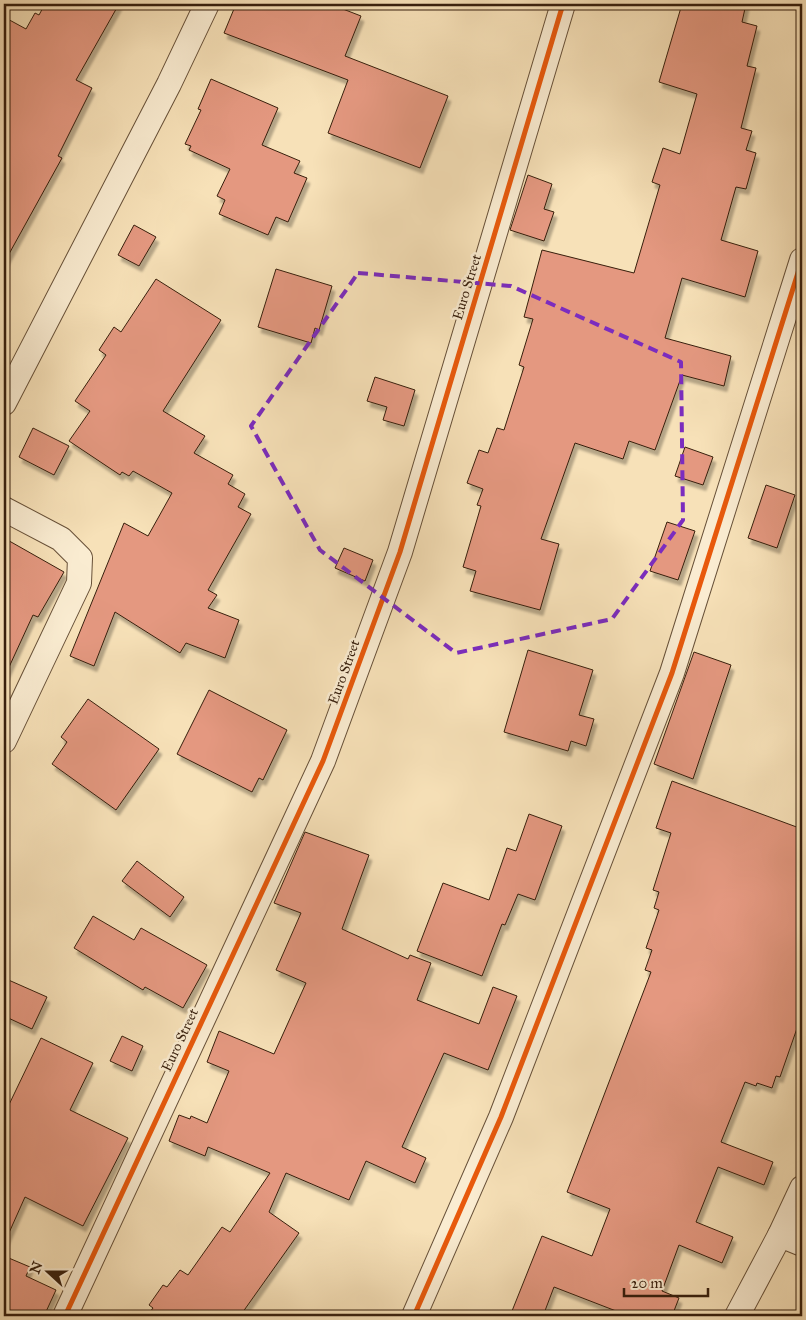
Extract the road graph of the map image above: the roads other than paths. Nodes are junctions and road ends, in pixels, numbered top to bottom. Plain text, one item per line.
1 (207, 4) edge
2 (563, 4) edge
3 (802, 260) edge
4 (4, 403) edge
5 (4, 509) edge
6 (4, 742) edge
7 (802, 1188) edge
8 (780, 1235) junction
9 (802, 1244) edge
10 (65, 1316) edge
11 (414, 1316) edge
12 (737, 1316) edge

1 - 4 street
2 - 10 street, Euro Street
3 - 11 street
5 - 6 street
7 - 8 street
8 - 9 street
8 - 12 street

